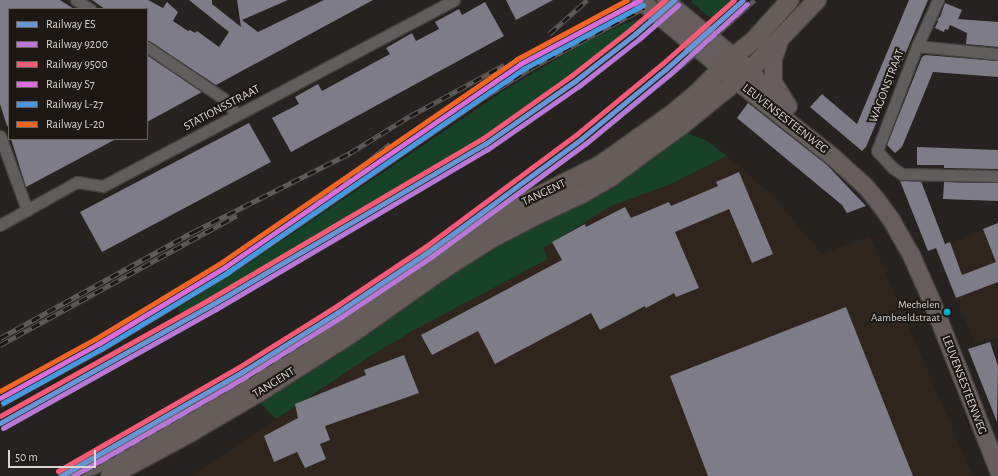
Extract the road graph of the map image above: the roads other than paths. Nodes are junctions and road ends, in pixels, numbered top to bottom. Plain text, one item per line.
1 (76, 0) edge
2 (454, 0) edge
3 (640, 0) edge
4 (665, 0) edge
5 (790, 0) edge
6 (817, 0) edge
7 (938, 0) edge
8 (88, 8) edge
9 (780, 38) junction
10 (917, 46) junction
11 (148, 48) edge
12 (998, 54) edge
13 (728, 63) junction
14 (743, 76) junction
15 (788, 106) junction
16 (236, 114) junction
17 (0, 136) edge
18 (998, 176) edge
19 (27, 210) junction
20 (0, 225) edge
21 (911, 255) junction
22 (998, 470) edge
23 (67, 476) edge
24 (110, 476) edge

1 - 8 street
2 - 16 street, STATIONSSTRAAT
3 - 13 main road, LEUVENSESTEENWEG
4 - 13 main road, LEUVENSESTEENWEG
5 - 13 highway, TANGENT
6 - 9 highway, TANGENT
7 - 10 street, WAGONSTRAAT
9 - 14 highway, TANGENT
9 - 15 main road
10 - 12 street
10 - 18 street, WAGONSTRAAT
11 - 16 street
13 - 14 main road, LEUVENSESTEENWEG
13 - 23 highway, TANGENT
14 - 15 main road, LEUVENSESTEENWEG
14 - 21 main road, LEUVENSESTEENWEG
14 - 24 highway, TANGENT
15 - 21 main road, LEUVENSESTEENWEG
16 - 19 street, STATIONSSTRAAT
17 - 19 street
19 - 20 street, STATIONSSTRAAT
21 - 22 main road, LEUVENSESTEENWEG

